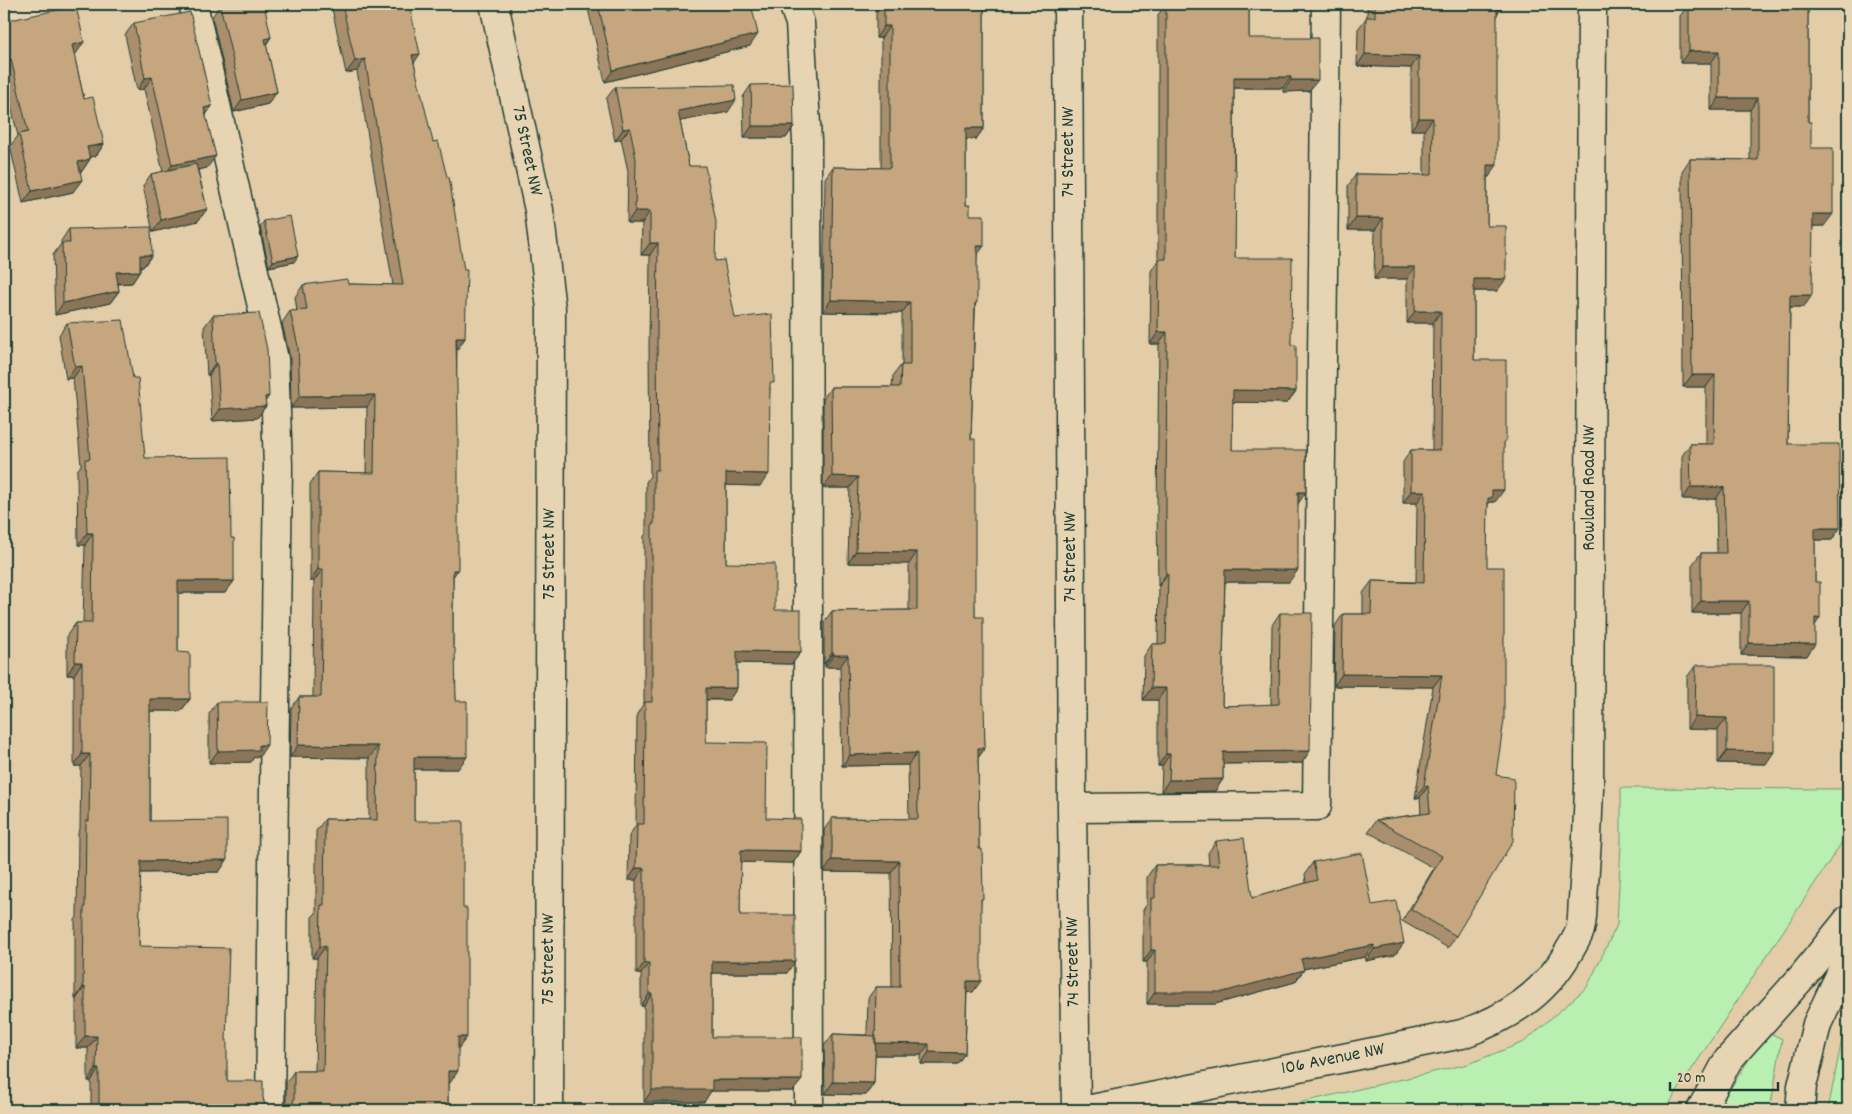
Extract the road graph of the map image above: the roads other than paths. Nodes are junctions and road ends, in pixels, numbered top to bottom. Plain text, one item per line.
1 (62, 4) edge
2 (193, 4) edge
3 (494, 4) edge
4 (793, 4) edge
5 (1068, 4) edge
6 (1326, 4) edge
7 (1592, 4) edge
8 (4, 16) edge
9 (1072, 808) junction
10 (1848, 920) edge
11 (1848, 958) edge
12 (1560, 967) joint
13 (270, 1110) edge
14 (549, 1110) edge
15 (809, 1110) edge
16 (1076, 1110) edge
17 (1086, 1110) edge
18 (1701, 1110) edge
19 (1800, 1110) edge

1 - 8 street
2 - 13 street
3 - 14 street, 75 Street NW
4 - 15 street
5 - 9 street, 74 Street NW
6 - 9 street
7 - 12 street, Rowland Road NW
9 - 16 street, 74 Street NW
10 - 18 street
11 - 19 street
12 - 17 street, 106 Avenue NW

